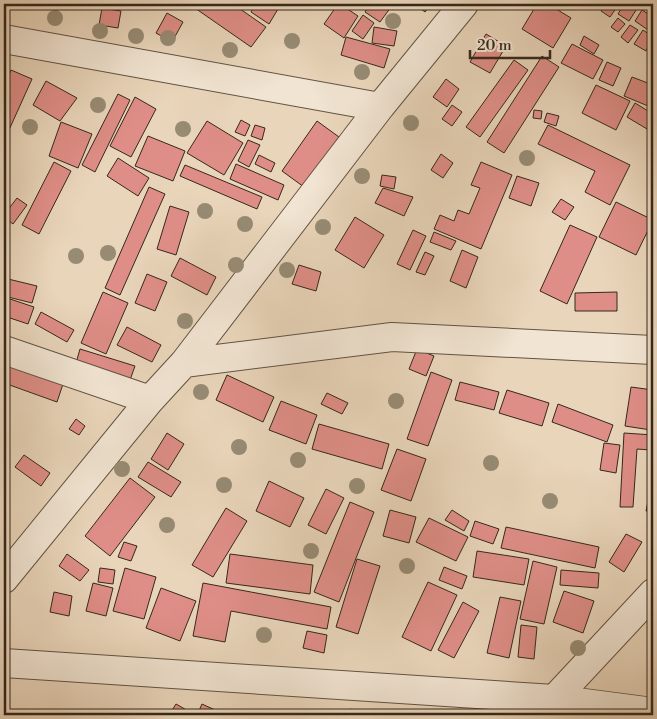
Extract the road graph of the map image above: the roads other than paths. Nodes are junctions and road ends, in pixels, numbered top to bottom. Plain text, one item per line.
1 (464, 4) edge
2 (4, 39) edge
3 (380, 107) junction
4 (4, 350) edge
5 (653, 350) edge
6 (184, 363) junction
7 (150, 400) junction
8 (4, 579) edge
9 (653, 593) edge
10 (4, 663) edge
11 (546, 707) edge
12 (653, 712) edge

1 - 3 street
2 - 3 street
3 - 6 street
4 - 7 street
5 - 6 street
6 - 7 street
7 - 8 street
9 - 11 street
10 - 11 street
11 - 12 street

